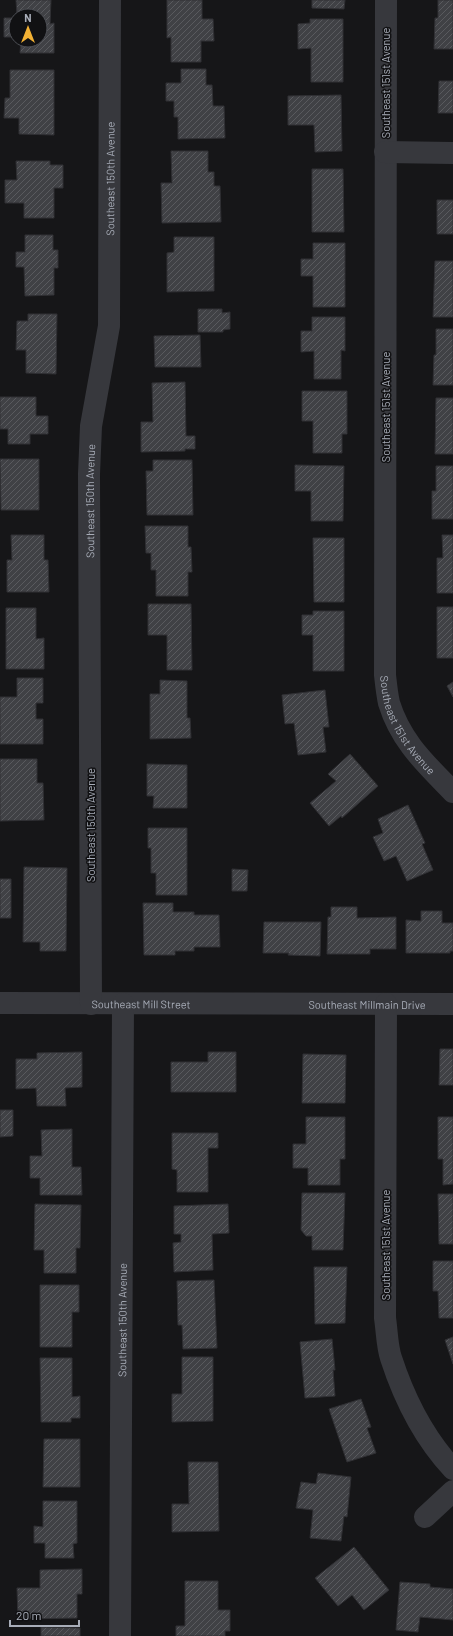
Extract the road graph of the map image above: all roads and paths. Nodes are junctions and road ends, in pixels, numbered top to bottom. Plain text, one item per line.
1 (110, 0) edge
2 (386, 0) edge
3 (385, 152) junction
4 (453, 153) edge
5 (453, 792) edge
6 (0, 1003) edge
7 (91, 1004) junction
8 (123, 1004) junction
9 (282, 1004) joint
10 (386, 1004) junction
11 (453, 1004) edge
12 (453, 1469) edge
13 (453, 1491) edge
14 (424, 1517) dead end
15 (120, 1636) edge

1 - 7 street, Southeast 150th Avenue
2 - 3 street, Southeast 151st Avenue
3 - 4 street
3 - 5 street, Southeast 151st Avenue
6 - 7 street, Southeast Mill Street
7 - 8 street, Southeast Mill Street
8 - 9 street, Southeast Mill Street
8 - 15 street, Southeast 150th Avenue
9 - 10 street, Southeast Millmain Drive
10 - 11 street, Southeast Millmain Drive
10 - 12 street, Southeast 151st Avenue
13 - 14 street

